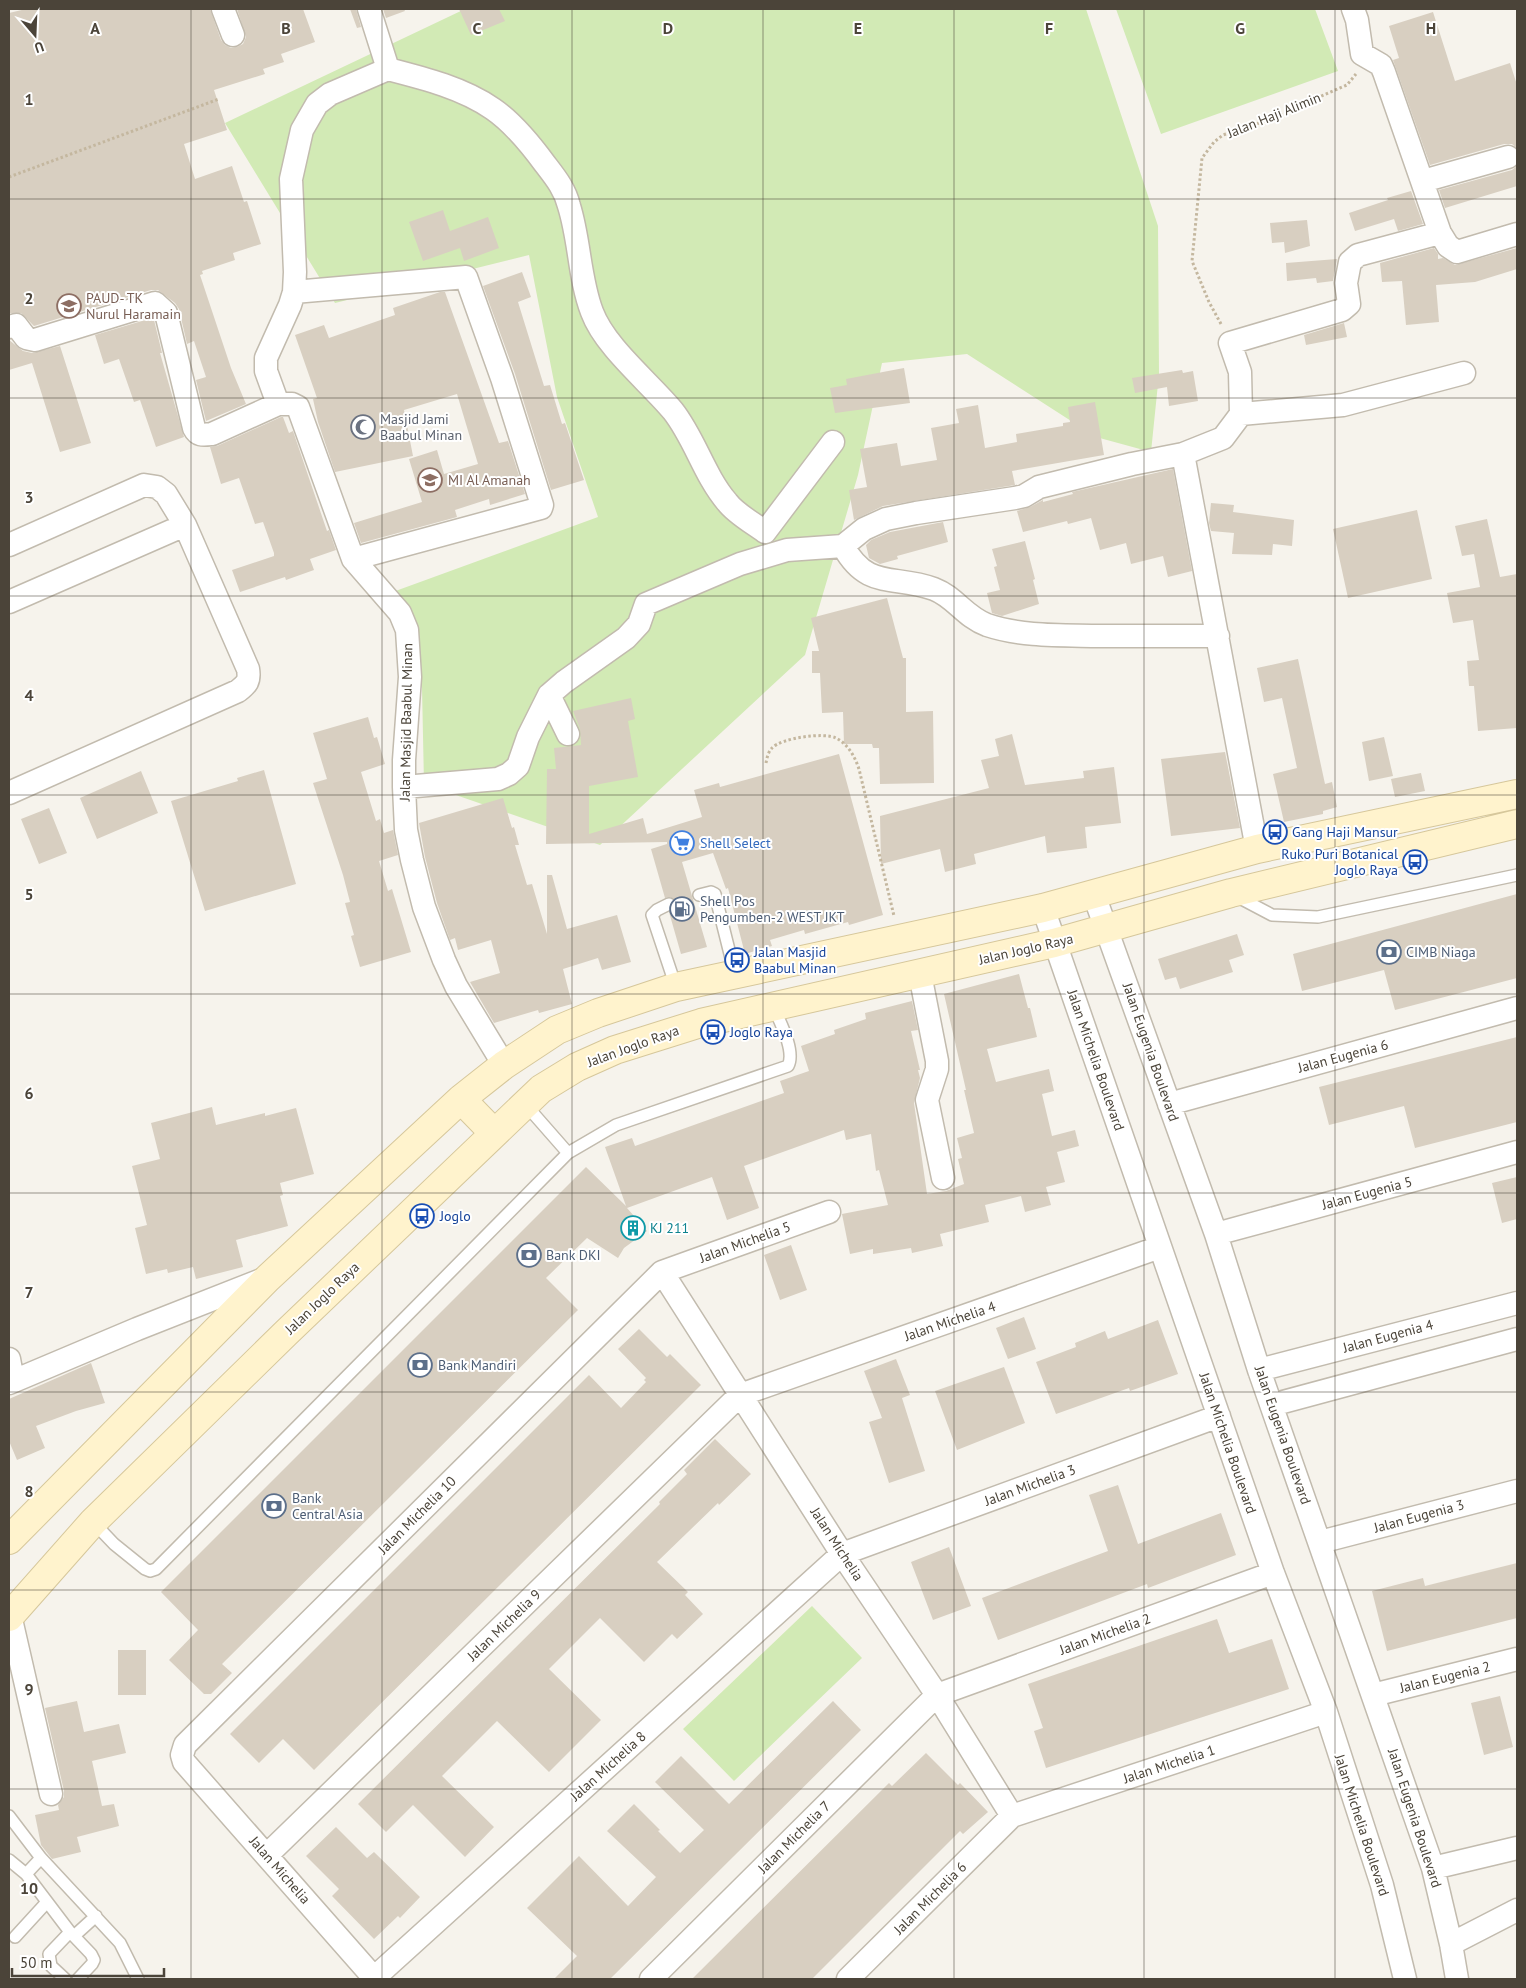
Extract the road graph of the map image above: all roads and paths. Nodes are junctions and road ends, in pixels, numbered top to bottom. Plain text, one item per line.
1 (223, 9) edge
2 (369, 9) edge
3 (1352, 9) edge
4 (233, 35) dead end
5 (1362, 54) junction
6 (388, 69) junction
7 (220, 99) dead end
8 (1508, 157) dead end
9 (9, 177) edge
10 (1423, 181) junction
11 (1440, 233) junction
12 (1517, 234) edge
13 (294, 292) junction
14 (9, 327) edge
15 (1230, 343) junction
16 (1464, 373) dead end
17 (278, 404) junction
18 (1242, 414) junction
19 (833, 442) dead end
20 (1183, 454) junction
21 (185, 525) junction
22 (766, 532) junction
23 (9, 546) edge
24 (843, 546) junction
25 (787, 550) junction
26 (353, 558) junction
27 (9, 602) edge
28 (1218, 636) junction
29 (549, 694) junction
30 (568, 734) dead end
31 (766, 763) dead end
32 (404, 787) junction
33 (9, 793) edge
34 (1517, 794) edge
35 (1517, 824) edge
36 (1257, 849) junction
37 (1517, 875) edge
38 (1231, 893) junction
39 (699, 895) dead end
40 (1094, 896) junction
41 (669, 904) dead end
42 (1043, 908) junction
43 (893, 912) dead end
44 (1107, 928) junction
45 (1054, 943) junction
46 (735, 974) junction
47 (920, 974) junction
48 (676, 987) junction
49 (773, 1006) junction
50 (1517, 1008) edge
51 (504, 1065) junction
52 (461, 1099) junction
53 (524, 1104) junction
54 (1169, 1104) junction
55 (494, 1133) junction
56 (1517, 1152) edge
57 (568, 1153) junction
58 (943, 1178) dead end
59 (829, 1212) dead end
60 (1216, 1234) junction
61 (1160, 1247) junction
62 (662, 1272) junction
63 (268, 1278) junction
64 (1517, 1302) edge
65 (1517, 1339) edge
66 (9, 1358) edge
67 (1259, 1370) junction
68 (11, 1382) edge
69 (740, 1395) junction
70 (1272, 1405) junction
71 (1218, 1416) junction
72 (1517, 1491) edge
73 (93, 1522) junction
74 (9, 1540) edge
75 (1320, 1542) junction
76 (842, 1554) junction
77 (1272, 1573) junction
78 (9, 1616) edge
79 (1517, 1659) edge
80 (937, 1695) junction
81 (1373, 1695) junction
82 (1326, 1712) junction
83 (184, 1762) joint
84 (52, 1794) dead end
85 (9, 1816) edge
86 (1012, 1816) junction
87 (1517, 1848) edge
88 (268, 1855) junction
89 (42, 1858) junction
90 (9, 1860) edge
91 (1434, 1868) junction
92 (26, 1874) junction
93 (47, 1902) junction
94 (1517, 1910) edge
95 (96, 1916) junction
96 (72, 1934) junction
97 (15, 1937) dead end
98 (1451, 1944) junction
99 (65, 1979) edge
100 (78, 1979) edge
101 (138, 1979) edge
102 (374, 1979) edge
103 (651, 1979) edge
104 (848, 1979) edge
105 (1405, 1979) edge
106 (1457, 1979) edge

1 - 4 street
2 - 6 street
3 - 5 street
5 - 10 street
5 - 15 path, Jalan Haji Alimin
6 - 13 street
6 - 22 street
7 - 9 path
8 - 10 street
10 - 11 street
11 - 12 street
11 - 15 street
13 - 17 street
13 - 26 street
14 - 17 street
15 - 18 street
16 - 18 street
17 - 26 street, Jalan Masjid Baabul Minan
18 - 20 street
19 - 22 street
20 - 24 street
20 - 28 street
21 - 23 street
21 - 27 street
21 - 33 street
22 - 25 street
24 - 25 street
24 - 28 street
25 - 29 street
26 - 32 street, Jalan Masjid Baabul Minan
28 - 36 street
29 - 30 street
29 - 32 street
31 - 43 path
32 - 51 street, Jalan Masjid Baabul Minan
34 - 36 main road
35 - 38 main road, Jalan Joglo Raya
36 - 40 main road
37 - 38 lane
38 - 44 main road, Jalan Joglo Raya
39 - 46 lane
40 - 42 main road
40 - 44 street, Jalan Eugenia Boulevard
41 - 48 lane
42 - 45 street, Jalan Michelia Boulevard
42 - 46 main road
44 - 45 main road, Jalan Joglo Raya
44 - 54 street, Jalan Eugenia Boulevard
45 - 47 main road, Jalan Joglo Raya
45 - 61 street, Jalan Michelia Boulevard
46 - 48 main road
47 - 49 main road, Jalan Joglo Raya
47 - 58 street
48 - 51 main road
49 - 53 main road, Jalan Joglo Raya
49 - 57 lane
50 - 54 street, Jalan Eugenia 6
51 - 52 main road
52 - 55 main road
52 - 63 main road
53 - 55 main road, Jalan Joglo Raya
53 - 57 lane
54 - 60 street, Jalan Eugenia Boulevard
55 - 73 main road, Jalan Joglo Raya
56 - 60 street, Jalan Eugenia 5
57 - 73 lane
59 - 62 street, Jalan Michelia 5
60 - 67 street, Jalan Eugenia Boulevard
61 - 69 street, Jalan Michelia 4
61 - 71 street, Jalan Michelia Boulevard
62 - 69 street, Jalan Michelia
62 - 83 street, Jalan Michelia 10
63 - 68 street
63 - 74 main road
64 - 67 street, Jalan Eugenia 4
65 - 70 street
66 - 68 street
67 - 70 street, Jalan Eugenia Boulevard
69 - 76 street, Jalan Michelia
69 - 88 street, Jalan Michelia 9
70 - 75 street, Jalan Eugenia Boulevard
71 - 76 street, Jalan Michelia 3
71 - 77 street, Jalan Michelia Boulevard
72 - 75 street, Jalan Eugenia 3
73 - 78 main road, Jalan Joglo Raya
75 - 81 street, Jalan Eugenia Boulevard
76 - 80 street, Jalan Michelia
76 - 102 street, Jalan Michelia 8
77 - 80 street, Jalan Michelia 2
77 - 82 street, Jalan Michelia Boulevard
78 - 84 street
79 - 81 street, Jalan Eugenia 2
80 - 86 street, Jalan Michelia
80 - 103 street, Jalan Michelia 7
81 - 91 street, Jalan Eugenia Boulevard
82 - 86 street, Jalan Michelia 1
82 - 105 street, Jalan Michelia Boulevard
83 - 88 street, Jalan Michelia
85 - 89 lane
86 - 104 street, Jalan Michelia 6
87 - 91 street
88 - 102 street, Jalan Michelia
89 - 92 lane
89 - 95 lane
90 - 92 lane
91 - 98 street, Jalan Eugenia Boulevard
92 - 93 lane
93 - 96 lane
93 - 97 lane
94 - 98 street
95 - 96 lane
95 - 101 lane
96 - 99 lane
96 - 100 lane
98 - 106 street, Jalan Eugenia Boulevard

